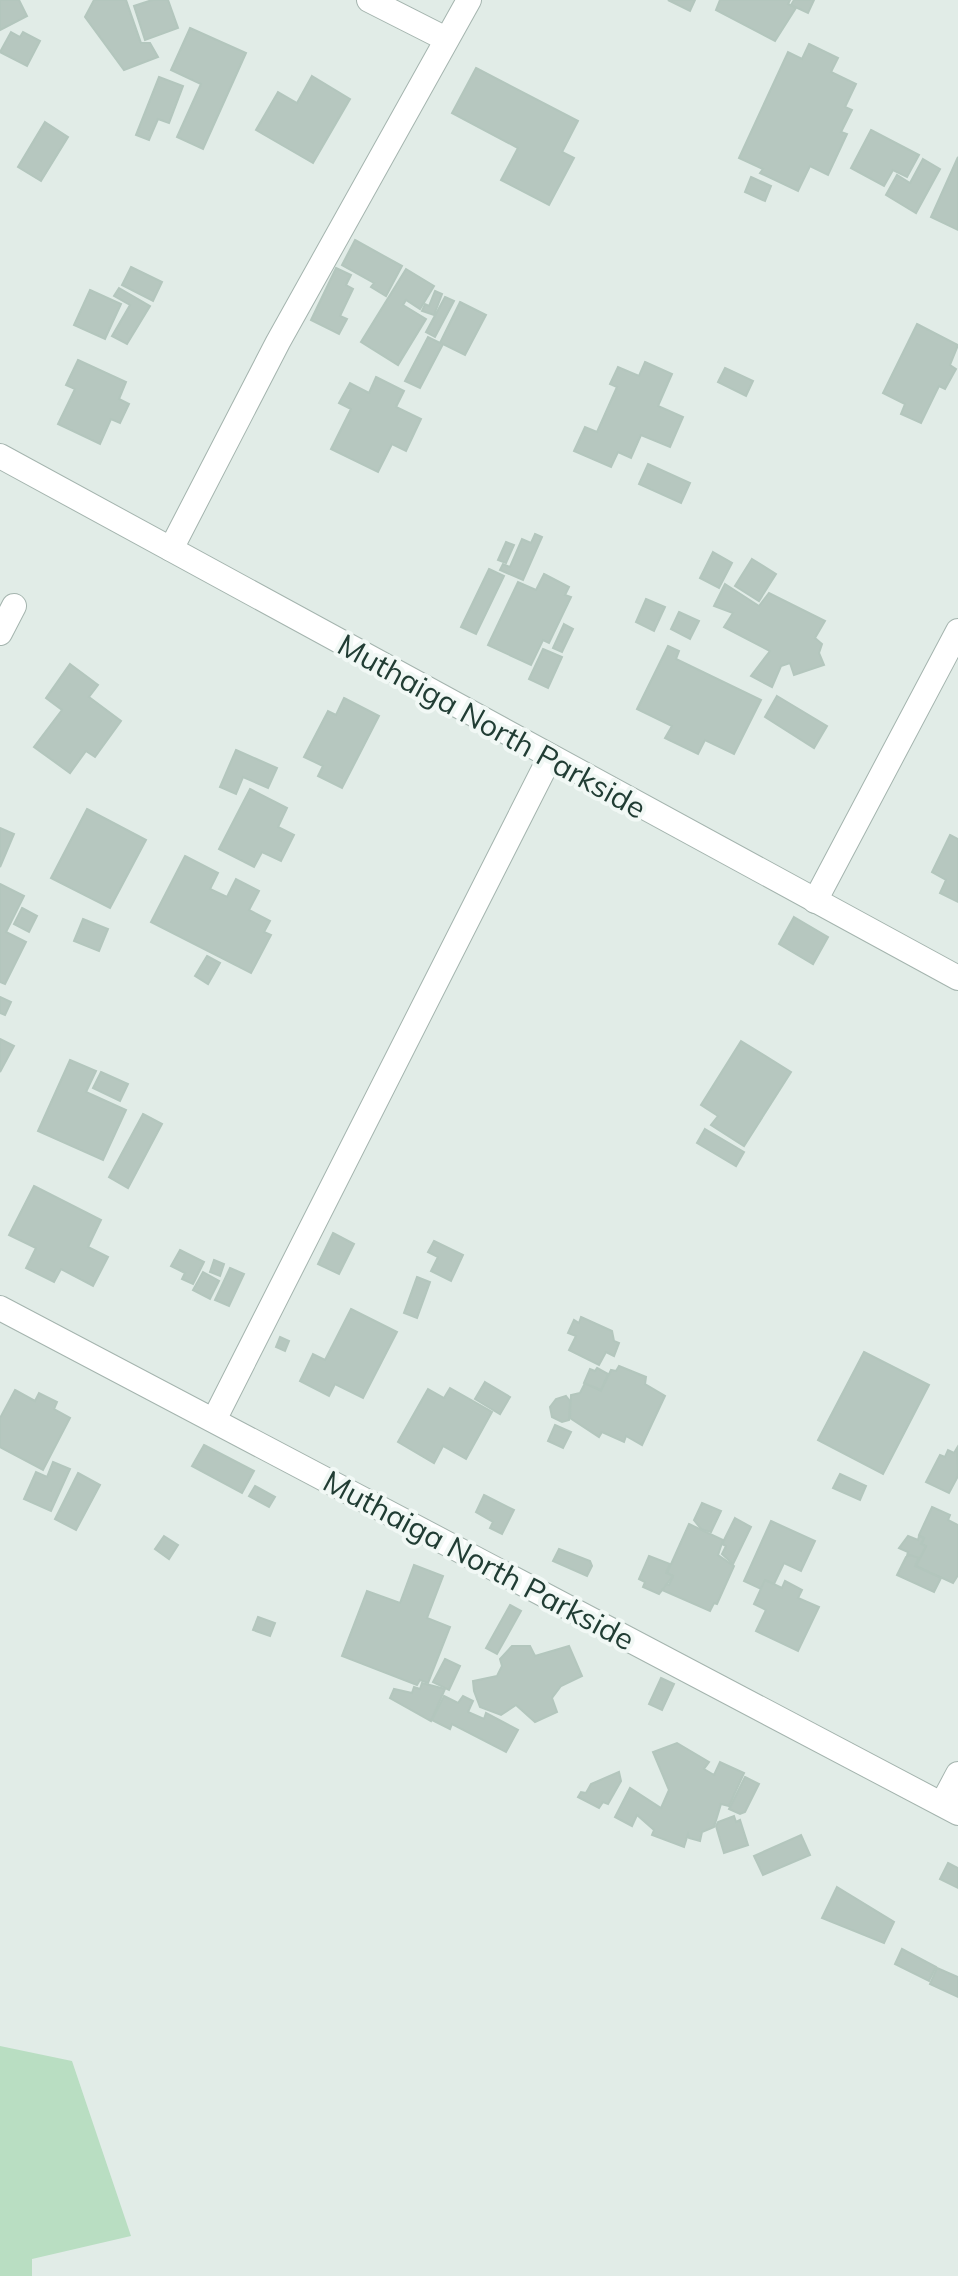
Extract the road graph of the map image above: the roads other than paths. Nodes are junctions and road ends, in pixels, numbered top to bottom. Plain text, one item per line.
1 (369, 0) edge
2 (469, 0) edge
3 (446, 39) junction
4 (0, 456) edge
5 (171, 549) junction
6 (14, 606) dead end
7 (958, 631) edge
8 (0, 633) edge
9 (550, 757) junction
10 (815, 901) junction
11 (958, 978) edge
12 (0, 1308) edge
13 (214, 1420) junction
14 (958, 1774) edge
15 (950, 1809) edge

1 - 3 street
2 - 3 street
3 - 5 street
4 - 5 street, Muthaiga North Parkside
5 - 9 street, Muthaiga North Parkside
6 - 8 street
7 - 10 street
9 - 10 street, Muthaiga North Parkside
9 - 13 street
10 - 11 street, Muthaiga North Parkside
12 - 13 street, Muthaiga North Parkside
13 - 15 street, Muthaiga North Parkside
14 - 15 street

